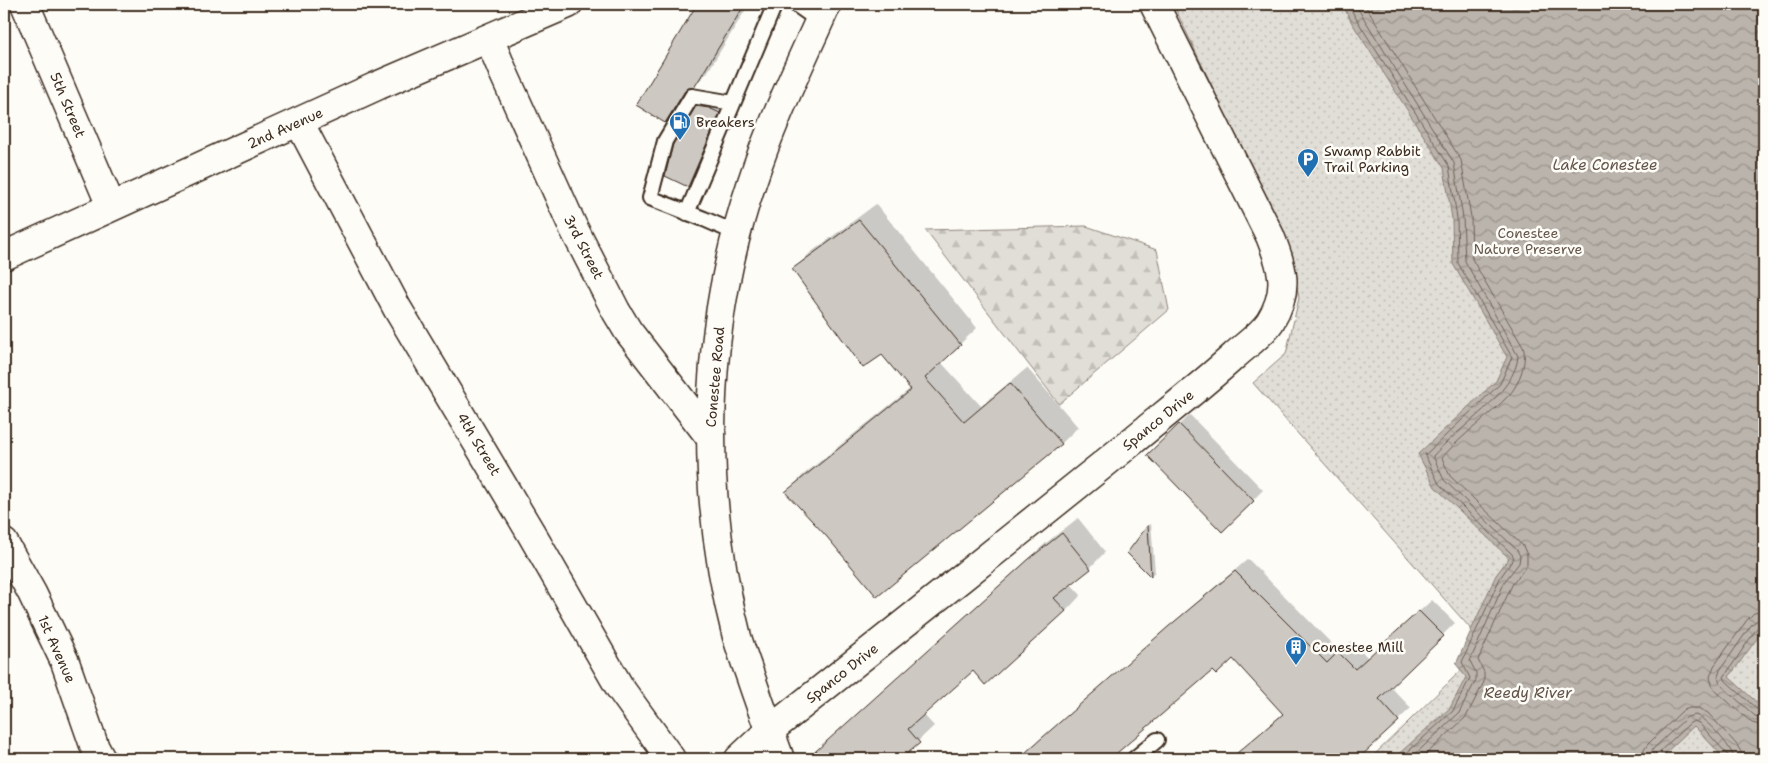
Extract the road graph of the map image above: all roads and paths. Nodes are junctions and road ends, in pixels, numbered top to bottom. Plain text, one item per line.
1 (13, 4) edge
2 (25, 4) edge
3 (568, 4) edge
4 (775, 4) edge
5 (795, 4) edge
6 (1154, 4) edge
7 (4, 8) edge
8 (823, 13) edge
9 (489, 38) junction
10 (733, 103) junction
11 (299, 122) junction
12 (112, 206) junction
13 (687, 213) junction
14 (736, 233) junction
15 (4, 256) edge
16 (710, 437) junction
17 (4, 543) edge
18 (769, 731) junction
19 (1157, 740) dead end
20 (101, 759) edge
21 (670, 759) edge
22 (739, 759) edge
23 (780, 759) edge
24 (1134, 759) edge

1 - 7 street
2 - 12 street, 5th Street
3 - 9 street, 2nd Avenue
4 - 10 lane
5 - 8 lane
6 - 18 street, Spanco Drive
8 - 14 street, Conestee Road
9 - 11 street, 2nd Avenue
9 - 16 street, 3rd Street
10 - 13 lane
10 - 13 lane
11 - 12 street, 2nd Avenue
11 - 21 street, 4th Street
12 - 15 street, 2nd Avenue
13 - 14 lane
14 - 16 street, Conestee Road
16 - 18 street, Conestee Road
17 - 20 street, 1st Avenue
18 - 22 street
18 - 23 street, Conestee Road
19 - 24 lane

